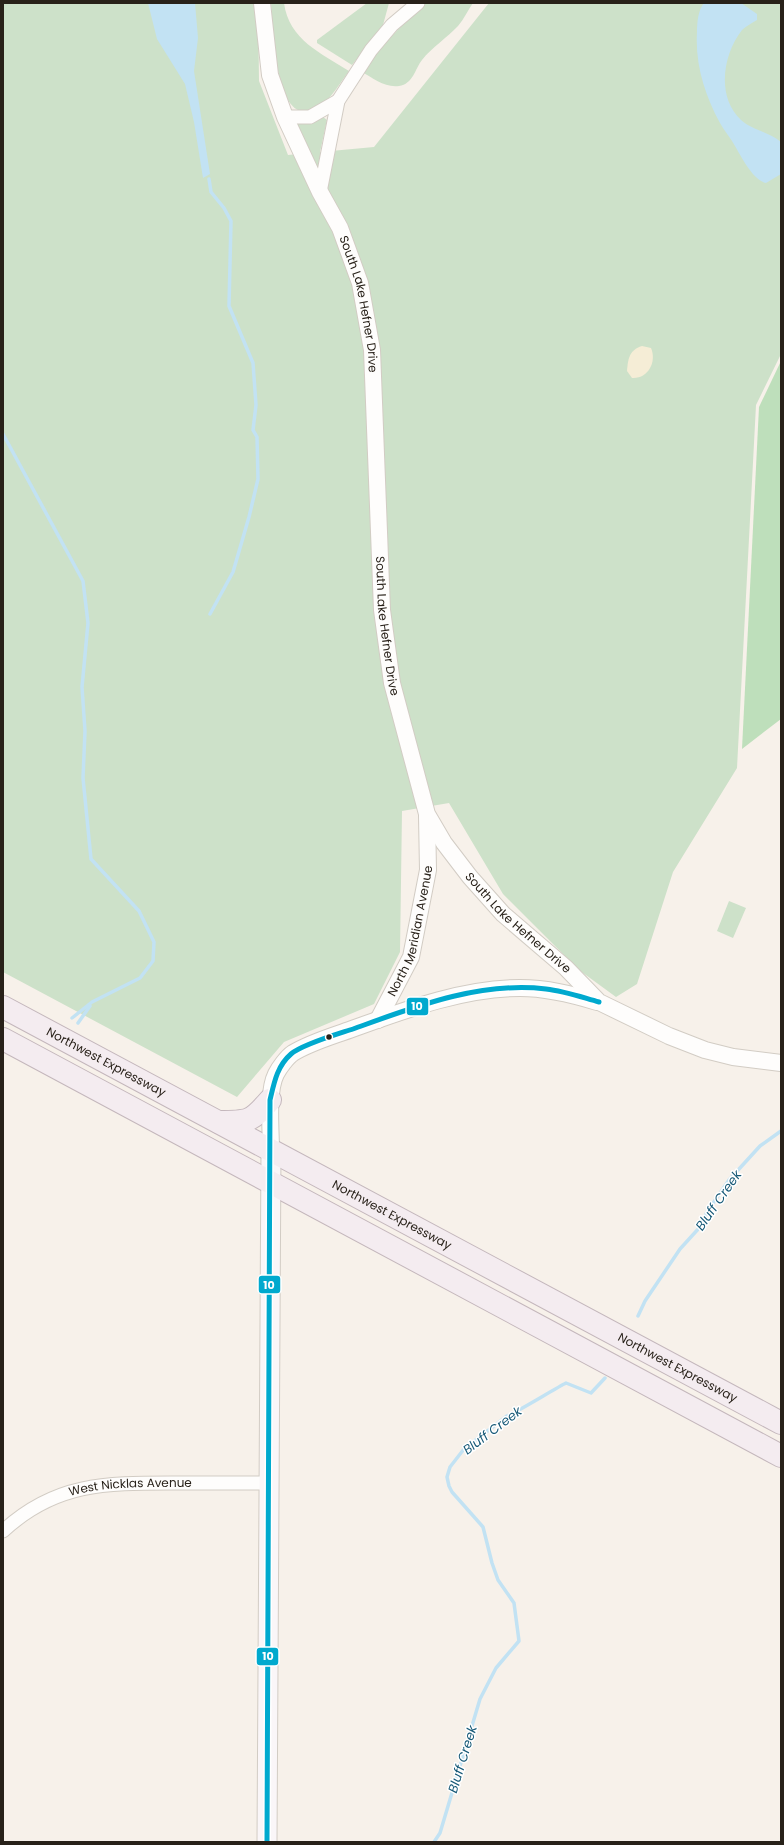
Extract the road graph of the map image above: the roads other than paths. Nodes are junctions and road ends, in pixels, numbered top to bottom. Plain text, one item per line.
1 (262, 3) edge
2 (418, 3) edge
3 (338, 101) junction
4 (285, 117) junction
5 (320, 192) junction
6 (427, 814) junction
7 (599, 1002) junction
8 (3, 1007) edge
9 (378, 1020) junction
10 (3, 1039) edge
11 (781, 1063) edge
12 (270, 1100) junction
13 (220, 1122) junction
14 (271, 1150) junction
15 (271, 1183) junction
16 (781, 1423) edge
17 (781, 1456) edge
18 (270, 1483) junction
19 (3, 1531) edge
20 (267, 1842) edge

1 - 4 street, South Lake Hefner Drive
2 - 3 street
3 - 4 street
3 - 5 street
4 - 5 street, South Lake Hefner Drive
5 - 6 street, South Lake Hefner Drive
6 - 7 street, South Lake Hefner Drive
6 - 9 street, North Meridian Avenue
7 - 9 street
7 - 11 street, South Lake Hefner Drive
8 - 13 highway, Northwest Expressway
9 - 12 street
10 - 15 highway
12 - 13 highway
12 - 14 street
13 - 14 highway, Northwest Expressway
14 - 15 main road
14 - 16 highway, Northwest Expressway
15 - 17 highway
15 - 18 main road
18 - 19 street, West Nicklas Avenue
18 - 20 main road

